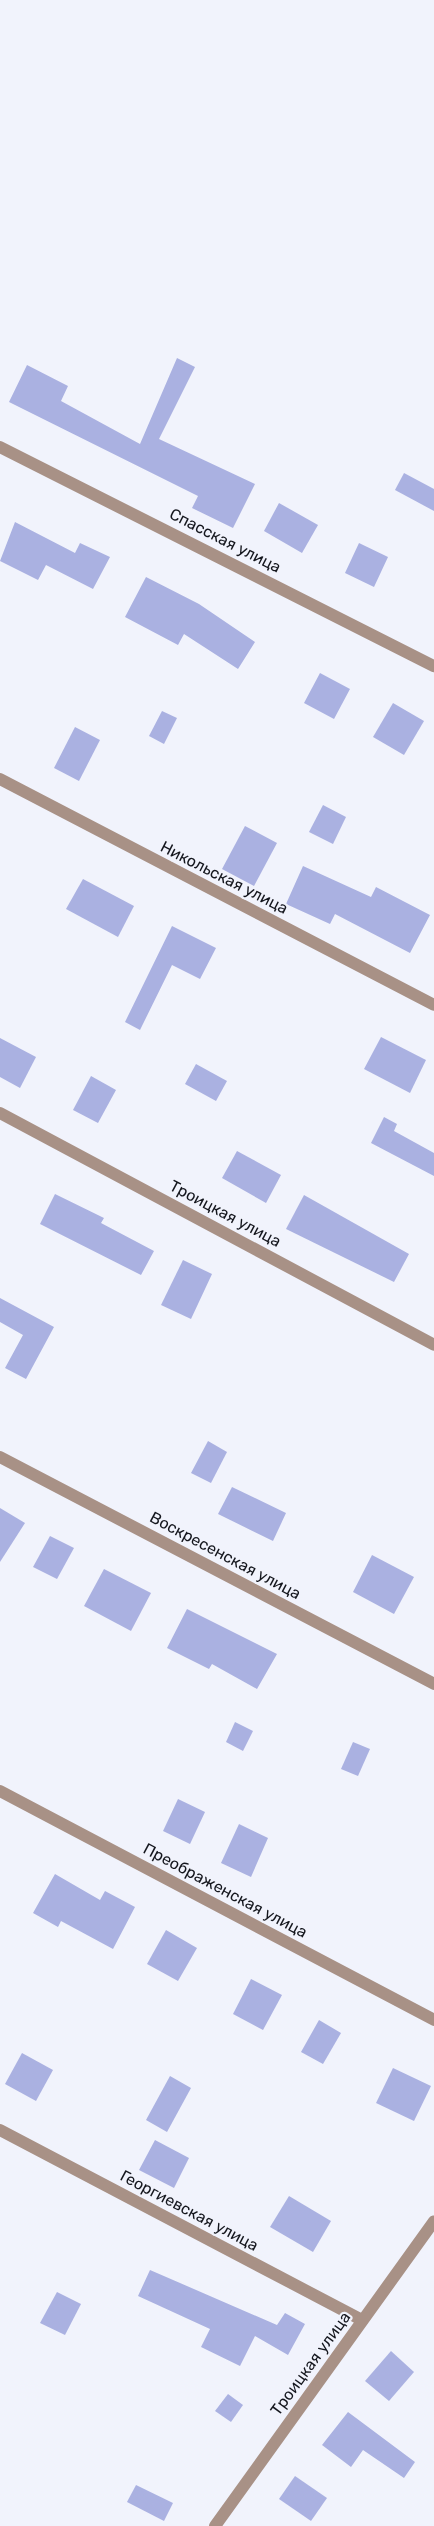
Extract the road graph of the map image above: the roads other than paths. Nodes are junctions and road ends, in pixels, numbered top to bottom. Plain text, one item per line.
1 (0, 447) edge
2 (434, 666) edge
3 (0, 779) edge
4 (434, 1005) edge
5 (0, 1113) edge
6 (434, 1344) edge
7 (0, 1457) edge
8 (434, 1684) edge
9 (0, 1790) edge
10 (434, 2020) edge
11 (0, 2130) edge
12 (434, 2221) edge
13 (362, 2320) junction
14 (215, 2526) edge

1 - 2 street, Спасская улица
3 - 4 street, Никольская улица
5 - 6 street, Троицкая улица
7 - 8 street, Воскресенская улица
9 - 10 street, Преображенская улица
11 - 13 street, Георгиевская улица
12 - 13 street, Троицкая улица
13 - 14 street, Троицкая улица

